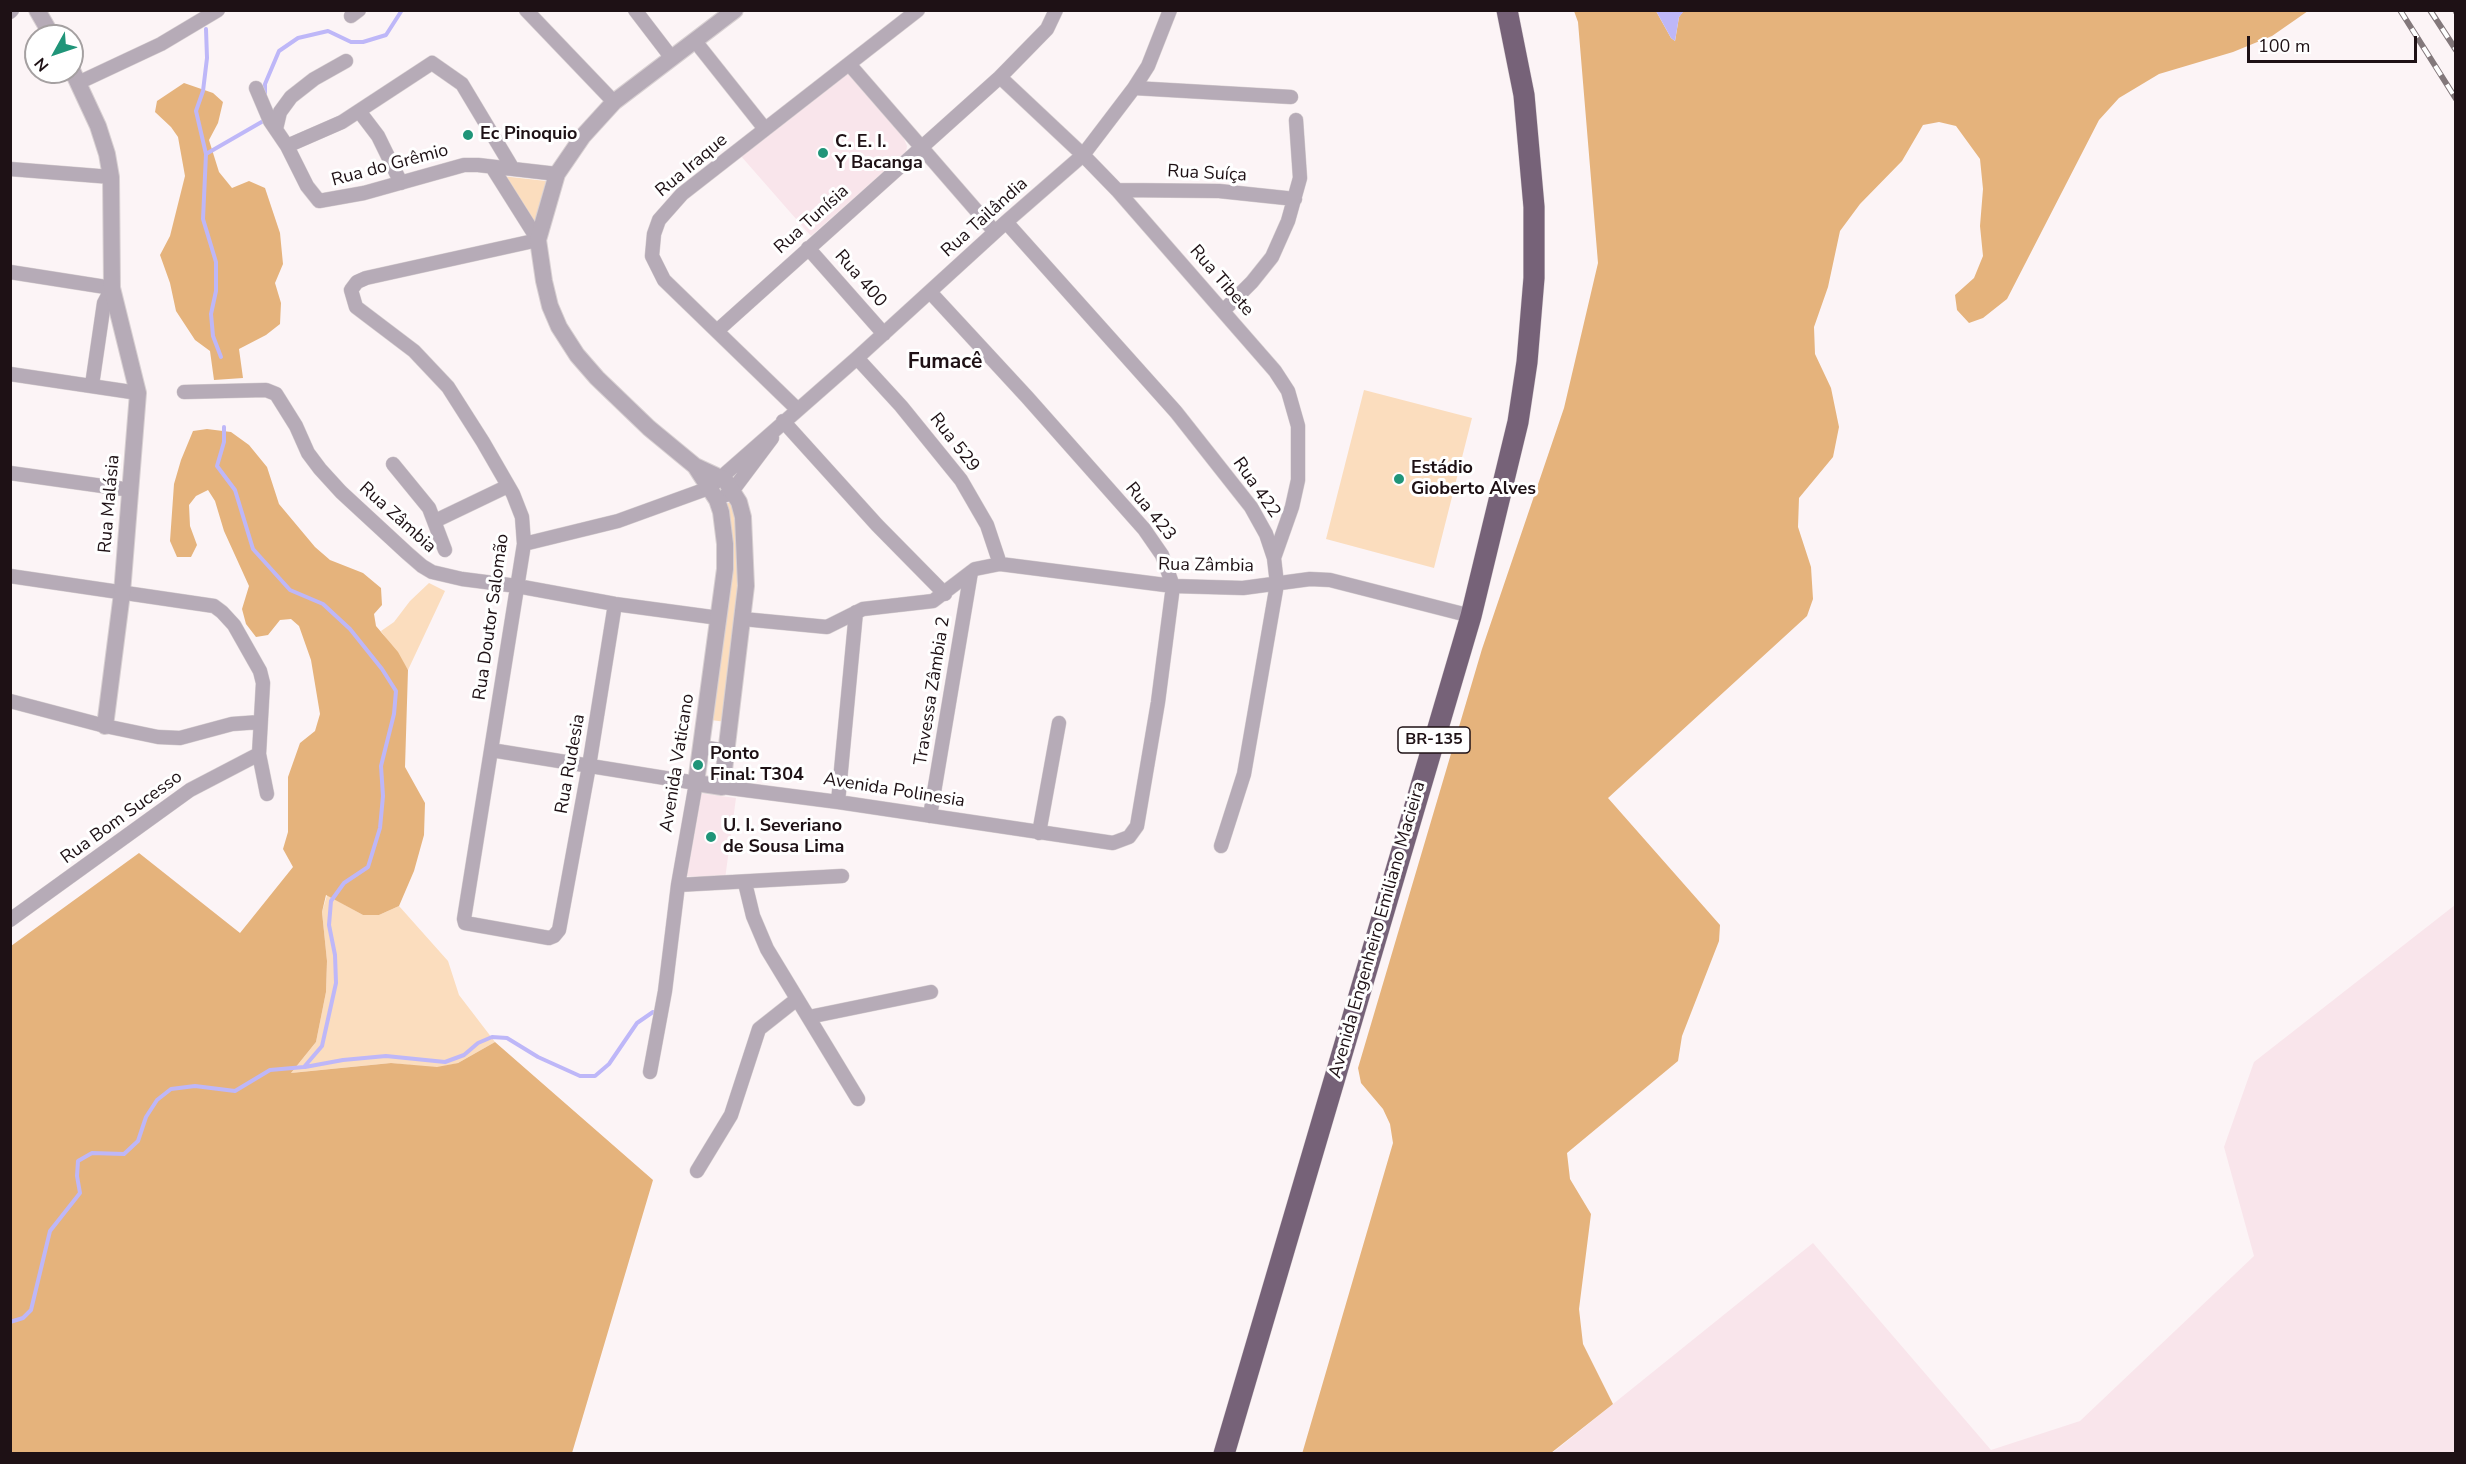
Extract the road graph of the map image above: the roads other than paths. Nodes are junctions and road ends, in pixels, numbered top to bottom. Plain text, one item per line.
1 (36, 10) edge
2 (218, 10) edge
3 (526, 10) edge
4 (635, 10) edge
5 (735, 10) edge
6 (918, 10) edge
7 (1056, 10) edge
8 (1170, 10) edge
9 (1508, 10) edge
10 (45, 24) edge
11 (694, 41) junction
12 (671, 57) junction
13 (346, 61) dead end
14 (849, 64) junction
15 (84, 73) edge
16 (1000, 77) junction
17 (80, 84) edge
18 (256, 88) dead end
19 (1134, 88) junction
20 (1291, 97) dead end
21 (614, 102) junction
22 (359, 111) junction
23 (1296, 120) dead end
24 (276, 129) junction
25 (765, 129) junction
26 (287, 146) junction
27 (921, 148) junction
28 (1083, 155) junction
29 (492, 166) junction
30 (10, 169) edge
31 (513, 169) junction
32 (557, 174) junction
33 (111, 177) junction
34 (401, 183) junction
35 (1117, 190) junction
36 (1295, 199) junction
37 (1006, 222) junction
38 (995, 232) junction
39 (538, 240) junction
40 (808, 248) junction
41 (10, 272) edge
42 (112, 288) junction
43 (930, 292) junction
44 (1223, 311) junction
45 (718, 330) junction
46 (884, 334) junction
47 (857, 358) junction
48 (10, 374) edge
49 (92, 386) junction
50 (184, 392) dead end
51 (138, 393) junction
52 (797, 409) junction
53 (783, 421) junction
54 (393, 465) dead end
55 (10, 473) edge
56 (508, 486) junction
57 (716, 488) junction
58 (131, 490) junction
59 (733, 490) junction
60 (435, 521) junction
61 (524, 544) junction
62 (445, 550) dead end
63 (1274, 558) junction
64 (1000, 564) junction
65 (971, 572) junction
66 (10, 576) edge
67 (1277, 584) junction
68 (517, 586) junction
69 (1173, 586) junction
70 (122, 593) junction
71 (945, 594) junction
72 (615, 604) junction
73 (856, 612) junction
74 (1472, 615) junction
75 (719, 618) junction
76 (744, 619) junction
77 (10, 701) edge
78 (260, 722) junction
79 (1059, 723) dead end
80 (105, 726) junction
81 (701, 747) junction
82 (491, 750) junction
83 (727, 750) junction
84 (259, 754) junction
85 (589, 766) junction
86 (696, 783) junction
87 (722, 787) junction
88 (267, 794) dead end
89 (838, 802) junction
90 (930, 816) junction
91 (1039, 833) junction
92 (1113, 843) joint
93 (1221, 846) dead end
94 (842, 876) dead end
95 (745, 883) junction
96 (678, 885) junction
97 (10, 920) edge
98 (559, 930) joint
99 (931, 992) dead end
100 (798, 999) junction
101 (809, 1017) junction
102 (650, 1072) dead end
103 (858, 1099) dead end
104 (697, 1171) dead end
105 (1224, 1454) edge

1 - 10 street
2 - 15 street
3 - 21 street
4 - 12 street
5 - 11 street, Avenida Vaticano
6 - 14 street, Rua Iraque
7 - 16 street, Rua Tunísia
8 - 19 street, Rua Tailândia
9 - 74 highway, Avenida Engenheiro Emiliano Macieira / BR-135
11 - 12 street, Avenida Vaticano
11 - 25 street
12 - 21 street, Avenida Vaticano
13 - 24 street
14 - 25 street, Rua Iraque
14 - 27 street
16 - 27 street, Rua Tunísia
16 - 28 street, Rua Tibete
17 - 33 street, Rua Malásia
18 - 24 street, Rua do Grêmio
19 - 20 street
19 - 28 street, Rua Tailândia
21 - 32 street, Avenida Vaticano
22 - 26 street
22 - 31 street
22 - 34 street
23 - 36 street
24 - 26 street, Rua do Grêmio
25 - 45 street, Rua Iraque
26 - 34 street, Rua do Grêmio
27 - 38 street
27 - 40 street, Rua Tunísia
28 - 35 street, Rua Tibete
28 - 37 street, Rua Tailândia
29 - 31 street, Rua do Grêmio
29 - 34 street, Rua do Grêmio
29 - 39 street
30 - 33 street
31 - 32 street, Rua do Grêmio
32 - 39 street, Avenida Vaticano
33 - 42 street, Rua Malásia
35 - 36 street, Rua Suíça
35 - 44 street, Rua Tibete
36 - 44 street
37 - 38 street, Rua Tailândia
37 - 63 street, Rua 422
38 - 43 street, Rua Tailândia
39 - 56 street, Rua Doutor Salomão
39 - 57 street, Avenida Vaticano
40 - 45 street, Rua Tunísia
40 - 46 street, Rua 400
41 - 42 street
42 - 49 street
42 - 51 street, Rua Malásia
43 - 46 street, Rua Tailândia
43 - 69 street, Rua 423
44 - 63 street, Rua Tibete
45 - 52 street, Rua Iraque
46 - 47 street, Rua Tailândia
47 - 52 street, Rua Tailândia
47 - 64 street, Rua 529
48 - 49 street
49 - 51 street
50 - 68 street, Rua Zâmbia
51 - 58 street, Rua Malásia
52 - 53 street, Rua Tailândia
53 - 57 street, Rua Tailândia
53 - 59 street, Rua Tailândia
53 - 71 street
54 - 60 street
55 - 58 street
56 - 60 street
56 - 61 street, Rua Doutor Salomão
57 - 59 street, Avenida Vaticano
57 - 61 street
57 - 75 street, Avenida Vaticano
58 - 70 street, Rua Malásia
59 - 76 street, Avenida Vaticano
60 - 62 street
61 - 68 street, Rua Doutor Salomão
63 - 67 street, Rua 422
64 - 65 street, Rua Zâmbia
64 - 69 street, Rua Zâmbia
65 - 71 street, Rua Zâmbia
65 - 90 street, Travessa Zâmbia 2
66 - 70 street
67 - 69 street, Rua Zâmbia
67 - 74 street, Rua Zâmbia
67 - 93 street, Rua 422
68 - 72 street, Rua Zâmbia
68 - 82 street, Rua Doutor Salomão
69 - 92 street, Rua 423
70 - 78 street
70 - 80 street, Rua Malásia
71 - 73 street, Rua Zâmbia
72 - 75 street, Rua Zâmbia
72 - 85 street, Rua Rudesia
73 - 76 street, Rua Zâmbia
73 - 89 street
74 - 105 highway, Avenida Engenheiro Emiliano Macieira / BR-135
75 - 81 street, Avenida Vaticano
76 - 83 street, Avenida Vaticano
77 - 80 street
78 - 80 street
78 - 84 street
79 - 91 street
81 - 83 street
81 - 86 street, Avenida Vaticano
82 - 85 street, Avenida Polinesia
82 - 98 street, Rua Doutor Salomão
83 - 87 street, Avenida Vaticano
84 - 88 street
84 - 97 street, Rua Bom Sucesso
85 - 86 street, Avenida Polinesia
85 - 98 street, Rua Rudesia
86 - 87 street, Avenida Polinesia
86 - 96 street, Avenida Vaticano
87 - 89 street, Avenida Polinesia
89 - 90 street, Avenida Polinesia
90 - 91 street, Avenida Polinesia
91 - 92 street, Avenida Polinesia
94 - 95 street
95 - 96 street
95 - 100 street
96 - 102 street, Avenida Vaticano
99 - 101 street
100 - 101 street
100 - 104 street
101 - 103 street

